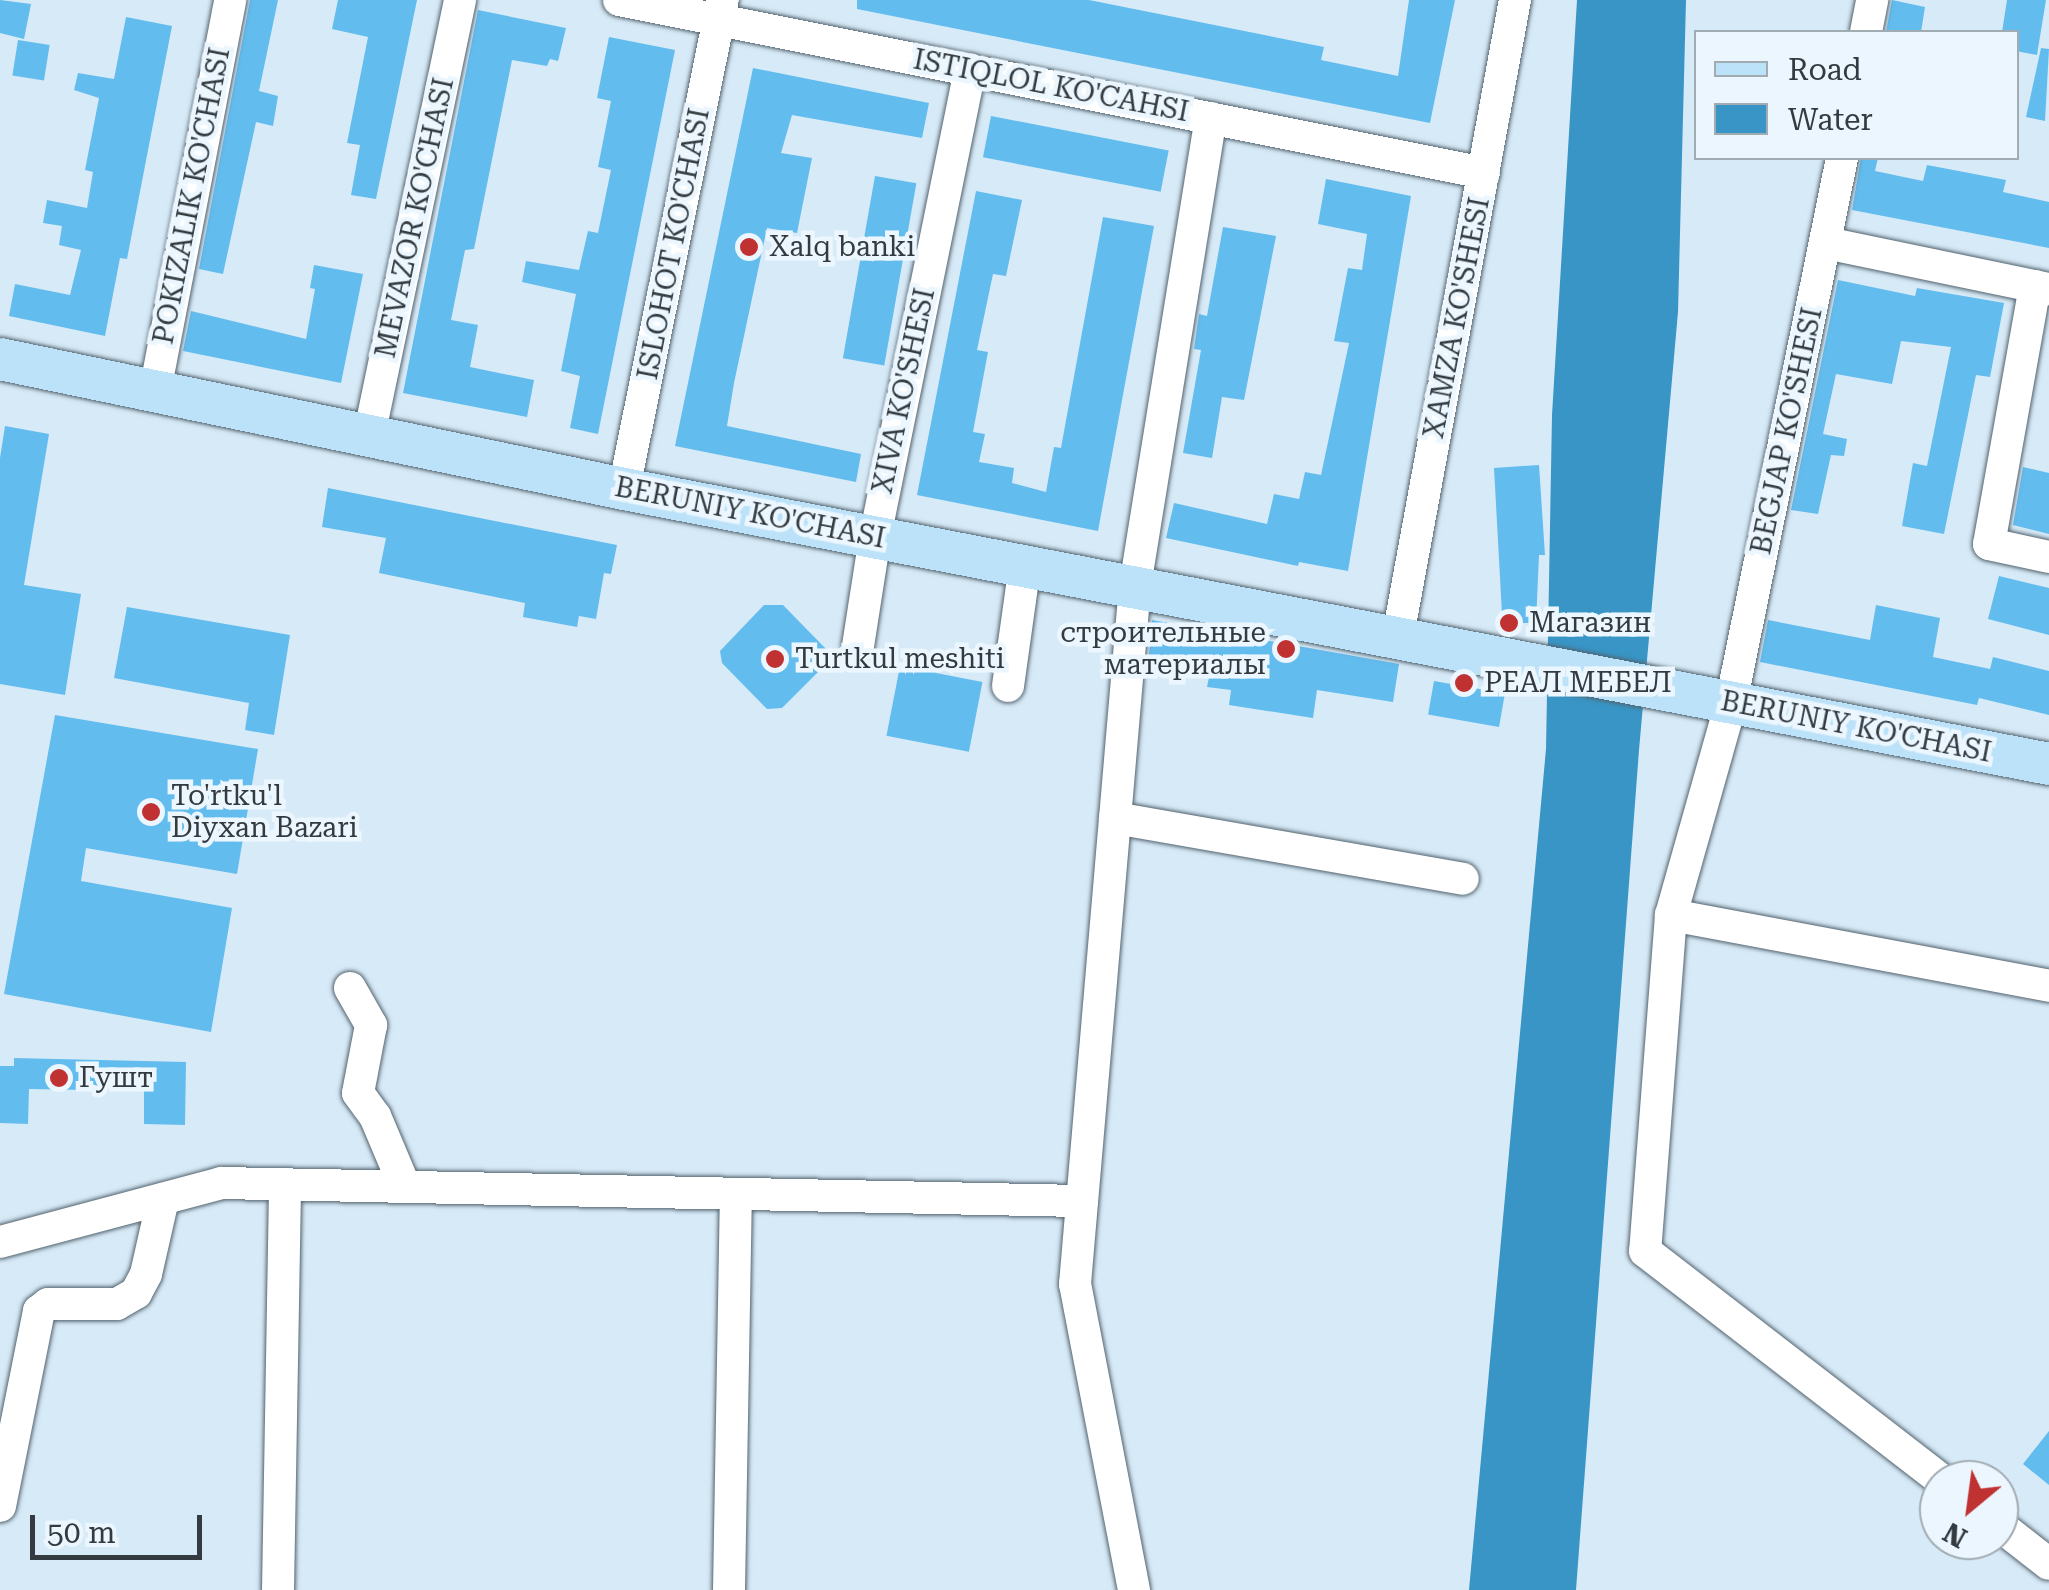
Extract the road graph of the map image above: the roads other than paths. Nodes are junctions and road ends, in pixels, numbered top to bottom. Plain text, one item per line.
1 (230, 0) edge
2 (460, 0) edge
3 (619, 0) edge
4 (1516, 0) edge
5 (1872, 0) edge
6 (722, 10) edge
7 (1866, 30) edge
8 (970, 70) junction
9 (1211, 118) junction
10 (1842, 160) edge
11 (1484, 173) junction
12 (1826, 243) junction
13 (2042, 288) edge
14 (0, 360) edge
15 (154, 392) junction
16 (369, 436) junction
17 (624, 489) junction
18 (875, 537) junction
19 (2049, 557) edge
20 (1026, 565) junction
21 (1135, 586) junction
22 (1398, 636) junction
23 (858, 646) dead end
24 (1008, 686) dead end
25 (1731, 703) junction
26 (2049, 764) edge
27 (1115, 818) junction
28 (1463, 880) dead end
29 (1671, 915) junction
30 (2049, 986) edge
31 (350, 988) dead end
32 (286, 1185) junction
33 (405, 1187) junction
34 (736, 1194) junction
35 (164, 1199) junction
36 (1082, 1201) junction
37 (0, 1242) edge
38 (1919, 1463) edge
39 (0, 1506) edge
40 (2019, 1541) edge
41 (2049, 1564) edge
42 (278, 1590) edge
43 (728, 1590) edge
44 (1134, 1590) edge

1 - 15 street, POKIZALIK KO'CHASI
2 - 16 street, MEVAZOR KO'CHASI
3 - 6 street, ISTIQLOL KO'CAHSI
4 - 11 street, XAMZA KO'SHESI
5 - 7 street
6 - 8 street, ISTIQLOL KO'CAHSI
6 - 17 street, ISLOHOT KO'CHASI
8 - 9 street, ISTIQLOL KO'CAHSI
8 - 18 street, XIVA KO'SHESI
9 - 11 street, ISTIQLOL KO'CAHSI
9 - 21 street
10 - 12 street, BEGJAP KO'SHESI
11 - 22 street, XAMZA KO'SHESI
12 - 13 street
12 - 25 street, BEGJAP KO'SHESI
13 - 19 street
14 - 15 main road, BERUNIY KO'CHASI
15 - 16 main road, BERUNIY KO'CHASI
16 - 17 main road, BERUNIY KO'CHASI
17 - 18 main road, BERUNIY KO'CHASI
18 - 20 main road, BERUNIY KO'CHASI
18 - 23 street, XIVA KO'SHESI
20 - 21 main road, BERUNIY KO'CHASI
20 - 24 street
21 - 22 main road, BERUNIY KO'CHASI
21 - 27 street
22 - 25 main road, BERUNIY KO'CHASI
25 - 26 main road, BERUNIY KO'CHASI
25 - 29 street, BEGJAP KO'SHESI
27 - 28 street
27 - 36 street
29 - 30 street
29 - 38 street, BEGJAP KO'SHESI
31 - 33 street
32 - 33 street
32 - 35 street
32 - 42 street
33 - 34 street
34 - 36 street
34 - 43 street
35 - 37 street
35 - 39 street
36 - 44 street
40 - 41 street

